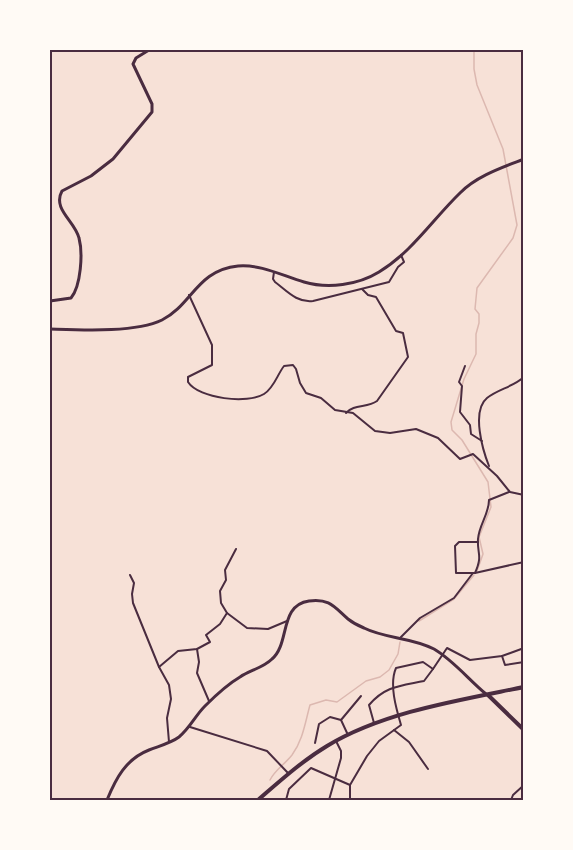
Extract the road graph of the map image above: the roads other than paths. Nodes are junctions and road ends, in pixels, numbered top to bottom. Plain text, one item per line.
1 (149, 50) edge
2 (524, 159) edge
3 (401, 255) junction
4 (274, 272) junction
5 (362, 289) junction
6 (189, 295) junction
7 (50, 301) edge
8 (50, 329) edge
9 (465, 366) dead end
10 (524, 377) edge
11 (346, 413) junction
12 (482, 441) junction
13 (490, 468) junction
14 (510, 492) junction
15 (524, 495) edge
16 (478, 542) junction
17 (236, 549) dead end
18 (524, 562) edge
19 (475, 573) junction
20 (130, 575) dead end
21 (227, 613) junction
22 (287, 621) junction
23 (401, 637) junction
24 (524, 648) edge
25 (197, 650) junction
26 (442, 654) junction
27 (502, 656) junction
28 (524, 662) edge
29 (159, 668) junction
30 (433, 669) junction
31 (394, 687) junction
32 (524, 687) edge
33 (488, 695) junction
34 (361, 696) dead end
35 (210, 702) junction
36 (399, 716) junction
37 (341, 720) junction
38 (374, 724) junction
39 (190, 727) junction
40 (394, 730) junction
41 (524, 730) edge
42 (348, 735) junction
43 (336, 741) junction
44 (169, 742) junction
45 (315, 743) dead end
46 (428, 769) dead end
47 (288, 774) junction
48 (336, 778) junction
49 (350, 785) junction
50 (524, 785) edge
51 (107, 801) edge
52 (258, 801) edge
53 (286, 801) edge
54 (329, 801) edge
55 (350, 801) edge
56 (511, 801) edge

1 - 7 street
2 - 3 street
3 - 4 street
3 - 5 street
4 - 5 street
4 - 6 street
5 - 11 street
6 - 8 street
6 - 11 street
9 - 12 street
10 - 12 street
11 - 13 street
12 - 13 street
13 - 14 street
14 - 15 street
14 - 16 street
16 - 19 street
16 - 19 street
17 - 21 street
18 - 19 street
19 - 23 street
20 - 29 street
21 - 22 street
21 - 25 street
22 - 23 street
22 - 35 street
23 - 26 street
24 - 27 street
25 - 29 street
25 - 35 street
26 - 27 street
26 - 30 street
26 - 33 street
27 - 28 street
29 - 44 street
30 - 31 street
30 - 31 street
31 - 36 street
31 - 38 street
32 - 33 main road
33 - 36 main road
33 - 41 main road
34 - 37 street
35 - 39 street
36 - 38 main road
36 - 40 street
37 - 42 street
37 - 45 street
38 - 42 main road
39 - 44 street
39 - 47 street
40 - 46 street
40 - 49 street
42 - 43 main road
43 - 47 main road
43 - 48 street
44 - 51 street
47 - 52 main road
48 - 49 street
48 - 53 street
48 - 54 street
49 - 55 street
50 - 56 street

